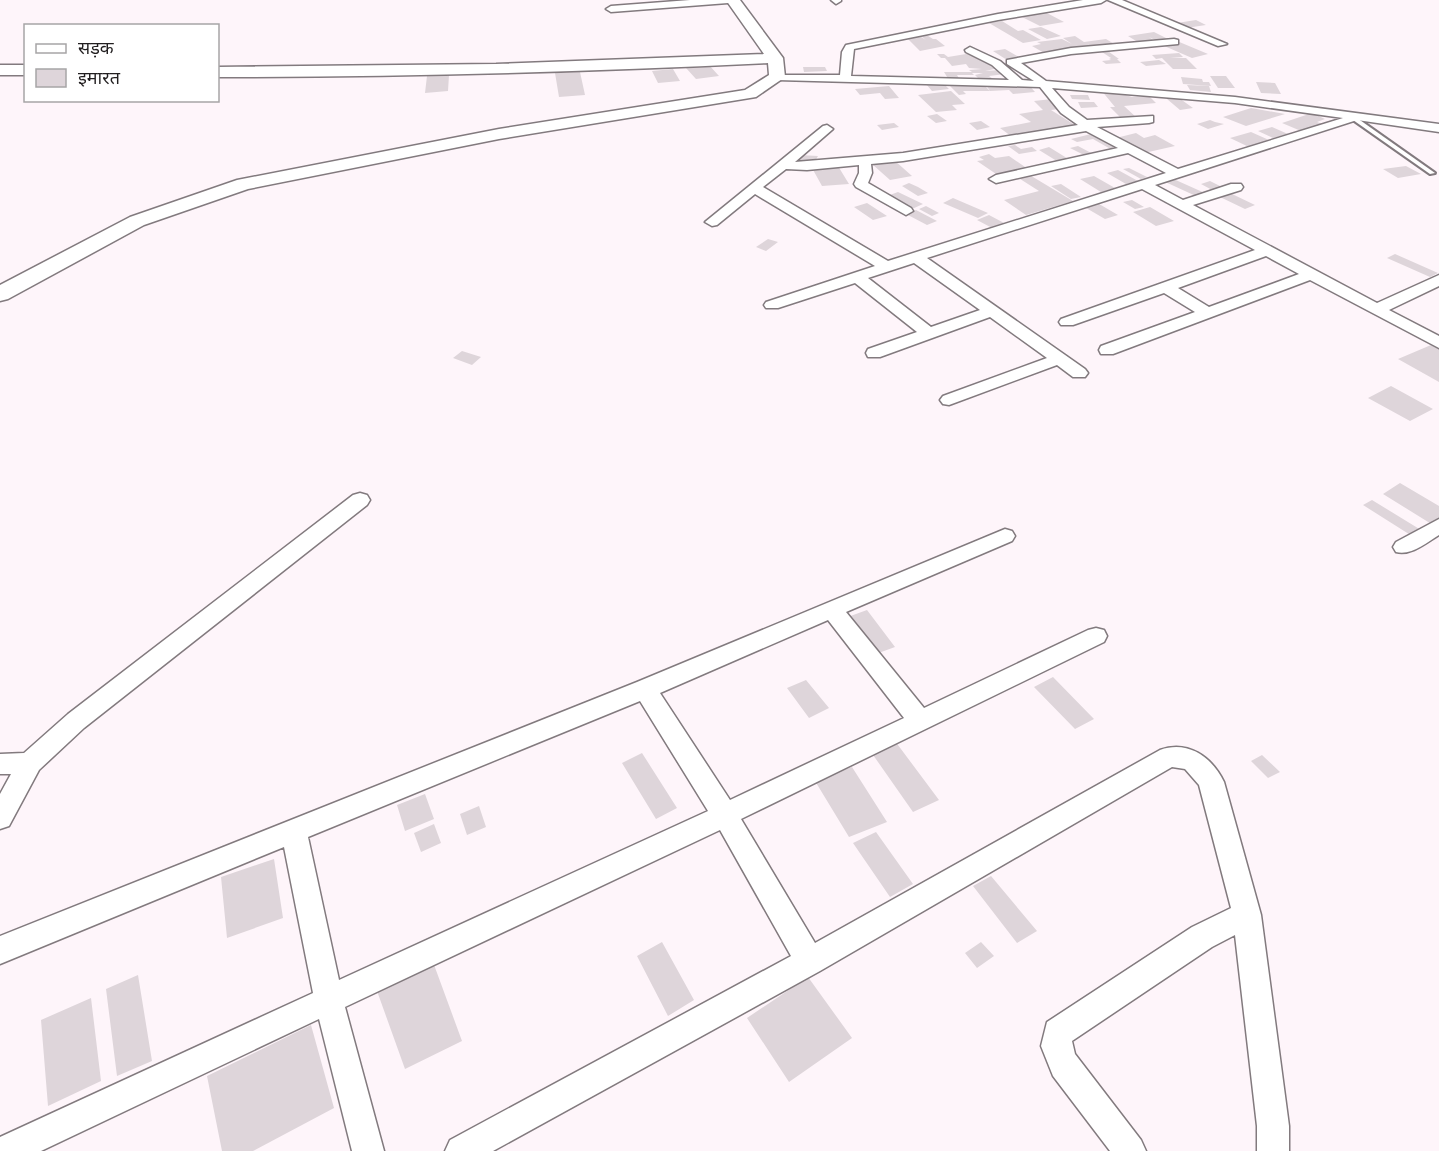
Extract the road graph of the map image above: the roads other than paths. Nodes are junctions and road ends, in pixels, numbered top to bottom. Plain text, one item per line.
1 (728, 0) edge
2 (733, 0) edge
3 (1101, 0) edge
4 (1113, 0) edge
5 (611, 9) edge
6 (1174, 42) dead end
7 (1222, 44) dead end
8 (970, 50) dead end
9 (775, 58) junction
10 (0, 70) edge
11 (24, 70) edge
12 (219, 72) edge
13 (777, 76) junction
14 (845, 79) junction
15 (1018, 82) junction
16 (1044, 83) junction
17 (1359, 118) junction
18 (1149, 119) dead end
19 (1086, 125) junction
20 (1439, 128) edge
21 (827, 129) dead end
22 (1130, 149) junction
23 (864, 162) junction
24 (784, 165) junction
25 (1176, 173) junction
26 (1432, 173) dead end
27 (996, 179) dead end
28 (1143, 184) junction
29 (1236, 187) dead end
30 (755, 188) junction
31 (1182, 205) junction
32 (906, 211) dead end
33 (712, 222) dead end
34 (1266, 251) junction
35 (915, 257) junction
36 (887, 267) junction
37 (1310, 275) junction
38 (856, 277) junction
39 (1439, 280) edge
40 (1166, 287) junction
41 (0, 294) edge
42 (772, 305) dead end
43 (1376, 310) junction
44 (992, 311) junction
45 (1207, 313) junction
46 (1067, 322) dead end
47 (929, 334) junction
48 (1439, 343) edge
49 (1107, 350) dead end
50 (874, 353) dead end
51 (1059, 359) junction
52 (1078, 373) dead end
53 (949, 400) dead end
54 (360, 500) dead end
55 (1439, 526) edge
56 (1005, 536) dead end
57 (1403, 547) dead end
58 (832, 610) junction
59 (1096, 636) dead end
60 (645, 689) junction
61 (920, 721) junction
62 (14, 763) edge
63 (725, 815) junction
64 (0, 818) edge
65 (294, 831) junction
66 (1247, 915) junction
67 (0, 950) edge
68 (810, 962) junction
69 (329, 1000) junction
70 (5, 1151) edge
71 (368, 1151) edge
72 (461, 1151) edge
73 (1130, 1151) edge
74 (1273, 1151) edge

1 - 5 street
2 - 9 street
3 - 14 street
4 - 7 street
6 - 16 street
8 - 15 street
9 - 12 street
9 - 13 street
10 - 11 street
13 - 14 street
13 - 41 street
14 - 15 street
15 - 16 street
16 - 17 street
16 - 19 street
17 - 20 street
17 - 25 street
17 - 26 lane
18 - 19 street
19 - 22 street
19 - 23 street
21 - 24 street
22 - 25 street
22 - 27 street
23 - 24 street
23 - 32 street
24 - 30 street
25 - 28 street
28 - 31 street
28 - 35 street
29 - 31 street
30 - 33 street
30 - 36 street
31 - 34 street
34 - 37 street
34 - 40 street
35 - 36 street
35 - 44 street
36 - 38 street
37 - 43 street
37 - 45 street
38 - 42 street
38 - 47 street
39 - 43 street
40 - 45 street
40 - 46 street
43 - 48 street
44 - 47 street
44 - 51 street
45 - 49 street
47 - 50 street
51 - 52 street
51 - 53 street
54 - 62 street
55 - 57 street
56 - 58 street
58 - 60 street
58 - 61 street
59 - 61 street
60 - 63 street
60 - 65 street
61 - 63 street
62 - 64 street
63 - 68 street
63 - 69 street
65 - 67 street
65 - 69 street
66 - 68 street
66 - 73 street
66 - 74 street
68 - 72 street
69 - 70 street
69 - 71 street

